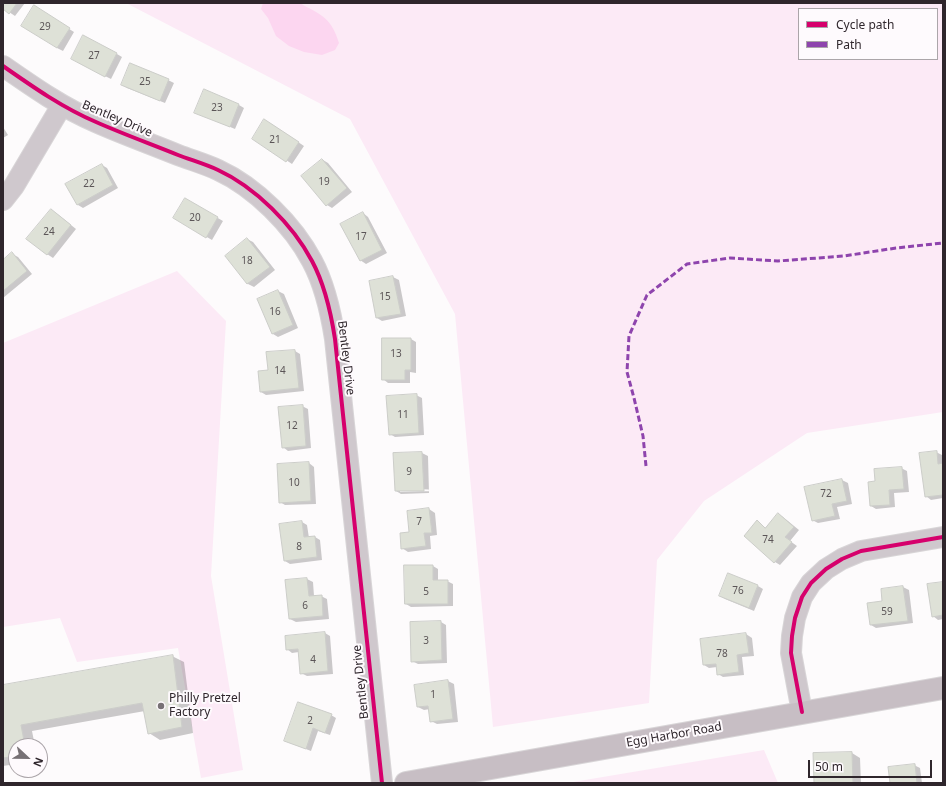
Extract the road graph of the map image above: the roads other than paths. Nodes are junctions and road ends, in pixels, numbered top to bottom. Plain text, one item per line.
1 (3, 66) edge
2 (62, 105) junction
3 (3, 200) edge
4 (943, 537) edge
5 (943, 688) edge
6 (802, 712) junction
7 (382, 783) edge
8 (406, 783) edge

1 - 2 street, Bentley Drive
2 - 3 street
2 - 7 street, Bentley Drive
4 - 6 street
5 - 6 main road, Egg Harbor Road
6 - 8 main road, Egg Harbor Road

